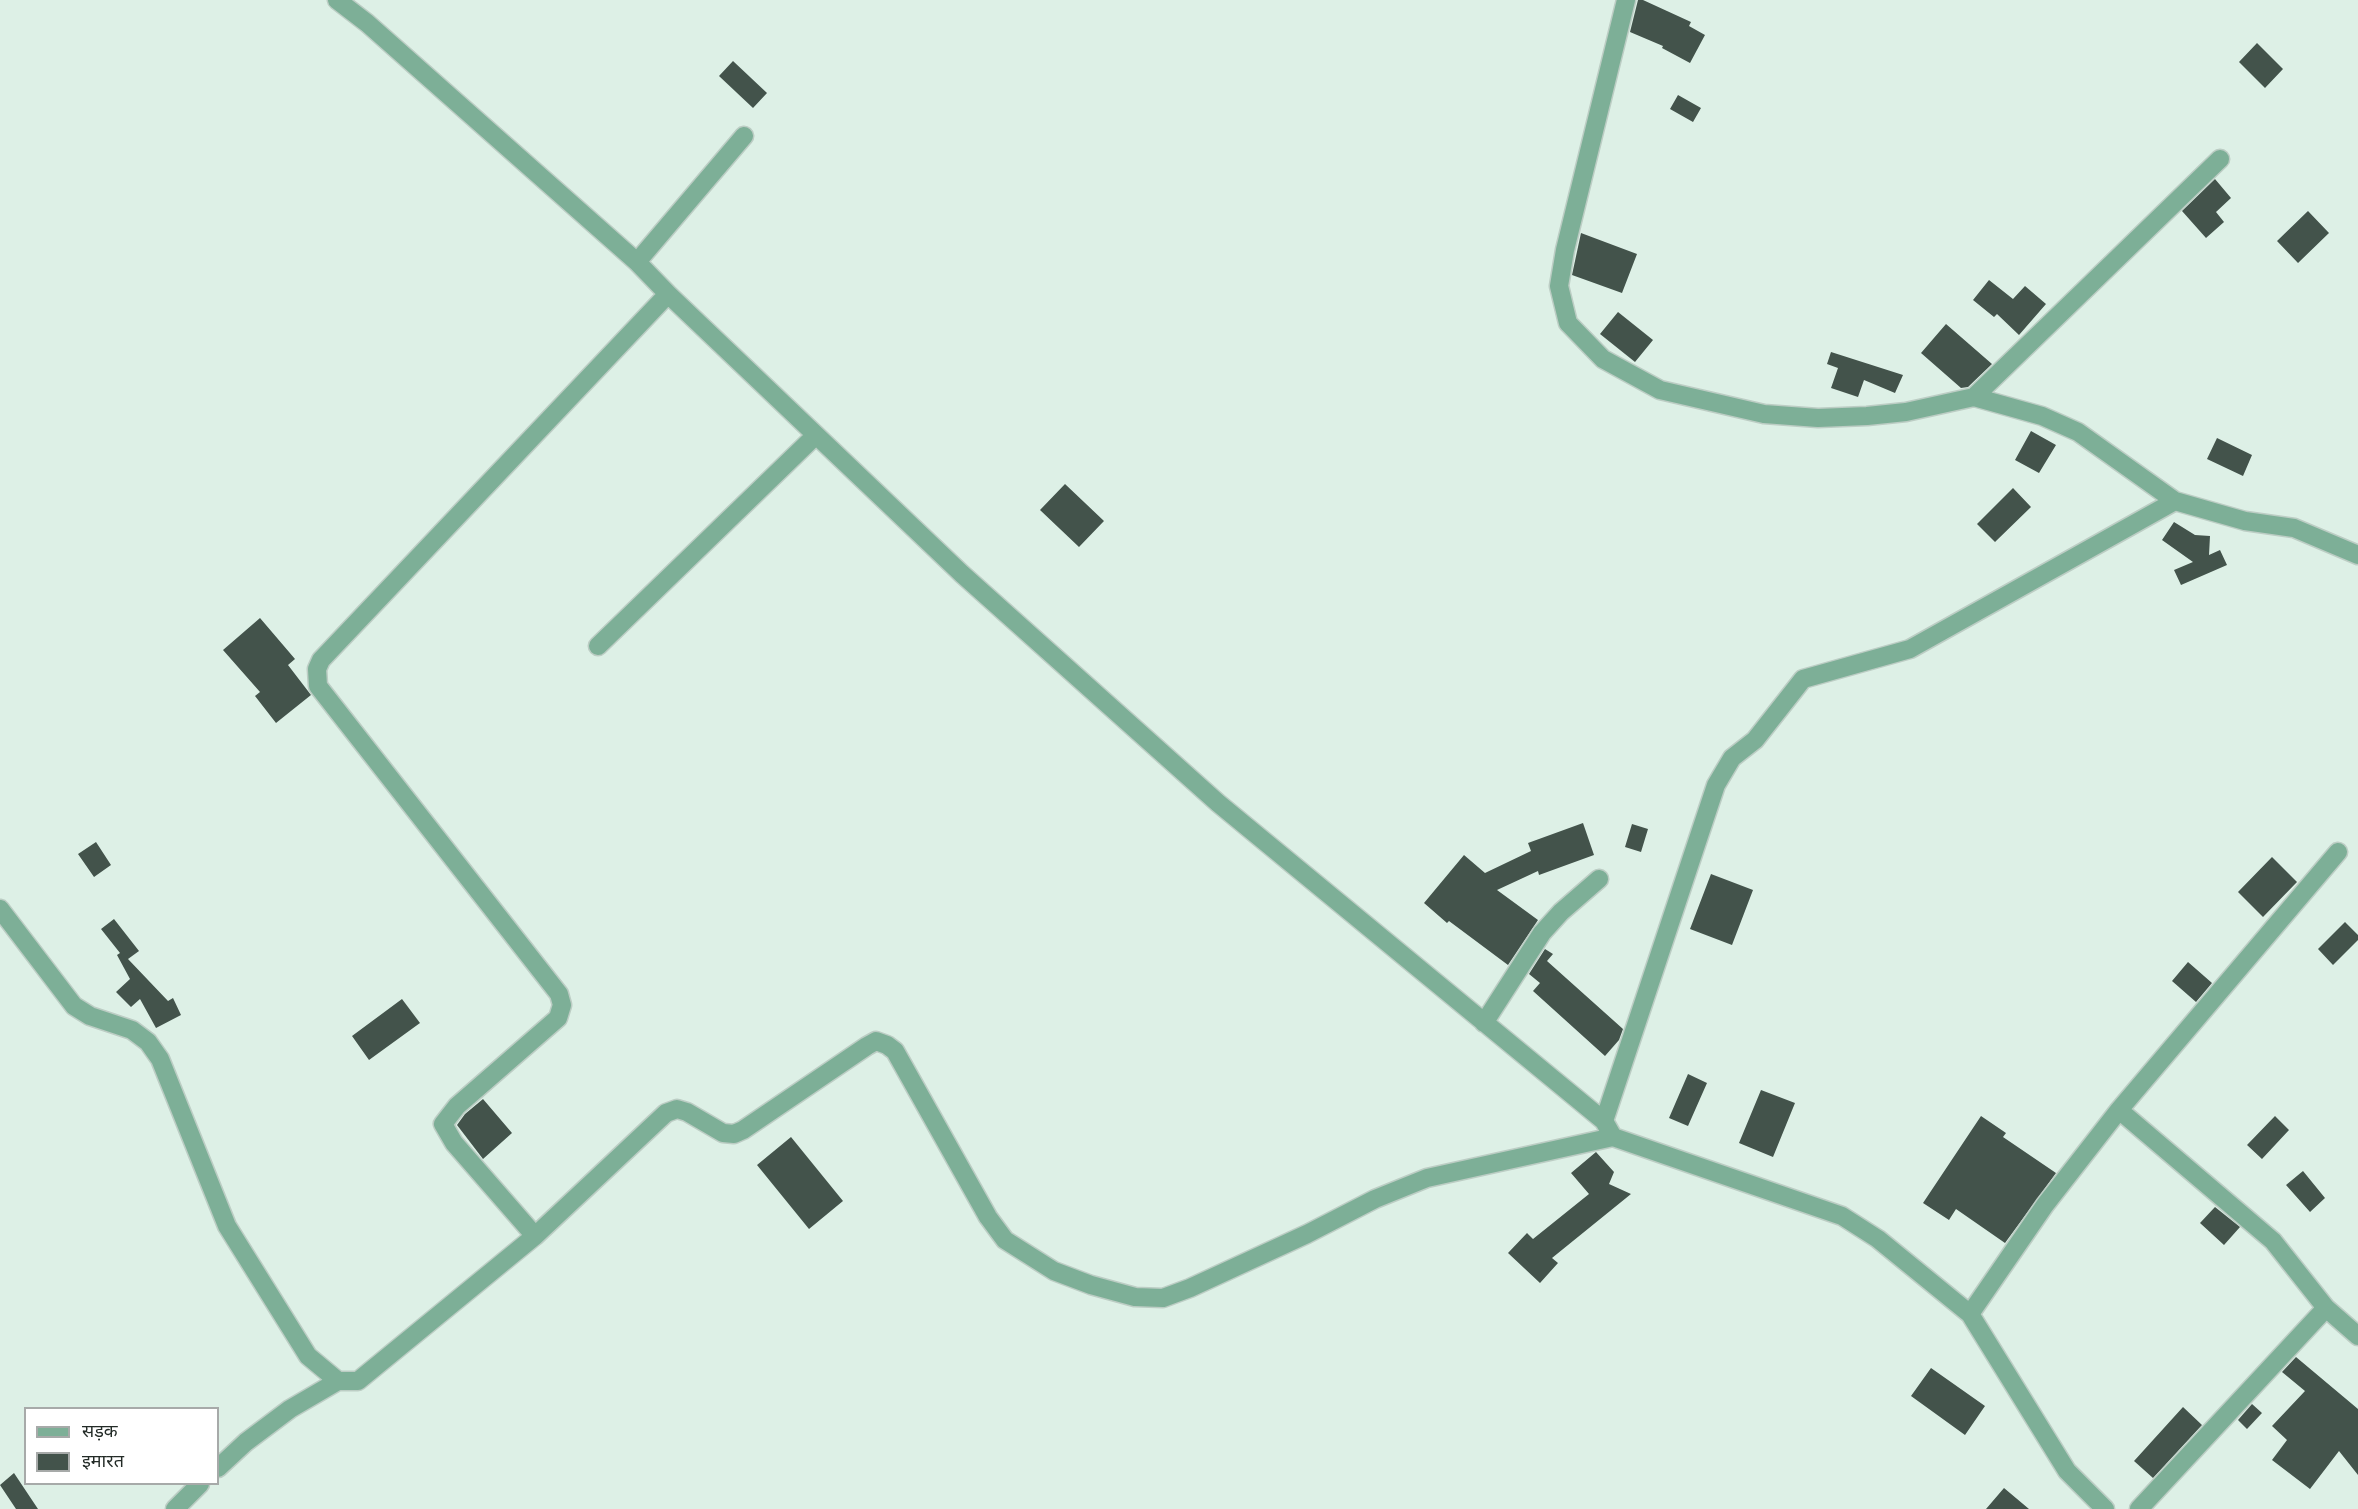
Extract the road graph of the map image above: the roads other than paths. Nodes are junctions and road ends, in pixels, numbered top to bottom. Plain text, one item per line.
1 (337, 0) edge
2 (1626, 0) edge
3 (744, 136) dead end
4 (2220, 159) dead end
5 (637, 262) junction
6 (668, 294) junction
7 (1974, 397) junction
8 (816, 435) junction
9 (2175, 501) junction
10 (2358, 555) edge
11 (598, 646) dead end
12 (2338, 852) dead end
13 (1599, 879) dead end
14 (0, 909) edge
15 (1484, 1023) junction
16 (2119, 1110) junction
17 (1604, 1121) junction
18 (1613, 1137) junction
19 (535, 1236) junction
20 (2326, 1308) junction
21 (1970, 1314) junction
22 (2358, 1336) edge
23 (338, 1381) junction
24 (219, 1467) edge
25 (199, 1485) edge
26 (175, 1509) edge
27 (2104, 1509) edge
28 (2139, 1509) edge

1 - 5 street
2 - 7 street
3 - 5 street
4 - 7 street
5 - 6 street
6 - 8 street
6 - 19 street
7 - 9 street
8 - 11 street
8 - 15 street
9 - 10 street
9 - 17 street
12 - 16 street
13 - 15 street
14 - 23 street
15 - 17 street
16 - 20 street
16 - 21 street
17 - 18 street
18 - 19 street
18 - 21 street
19 - 23 street
20 - 22 street
20 - 28 street
21 - 27 street
23 - 24 street
25 - 26 street

